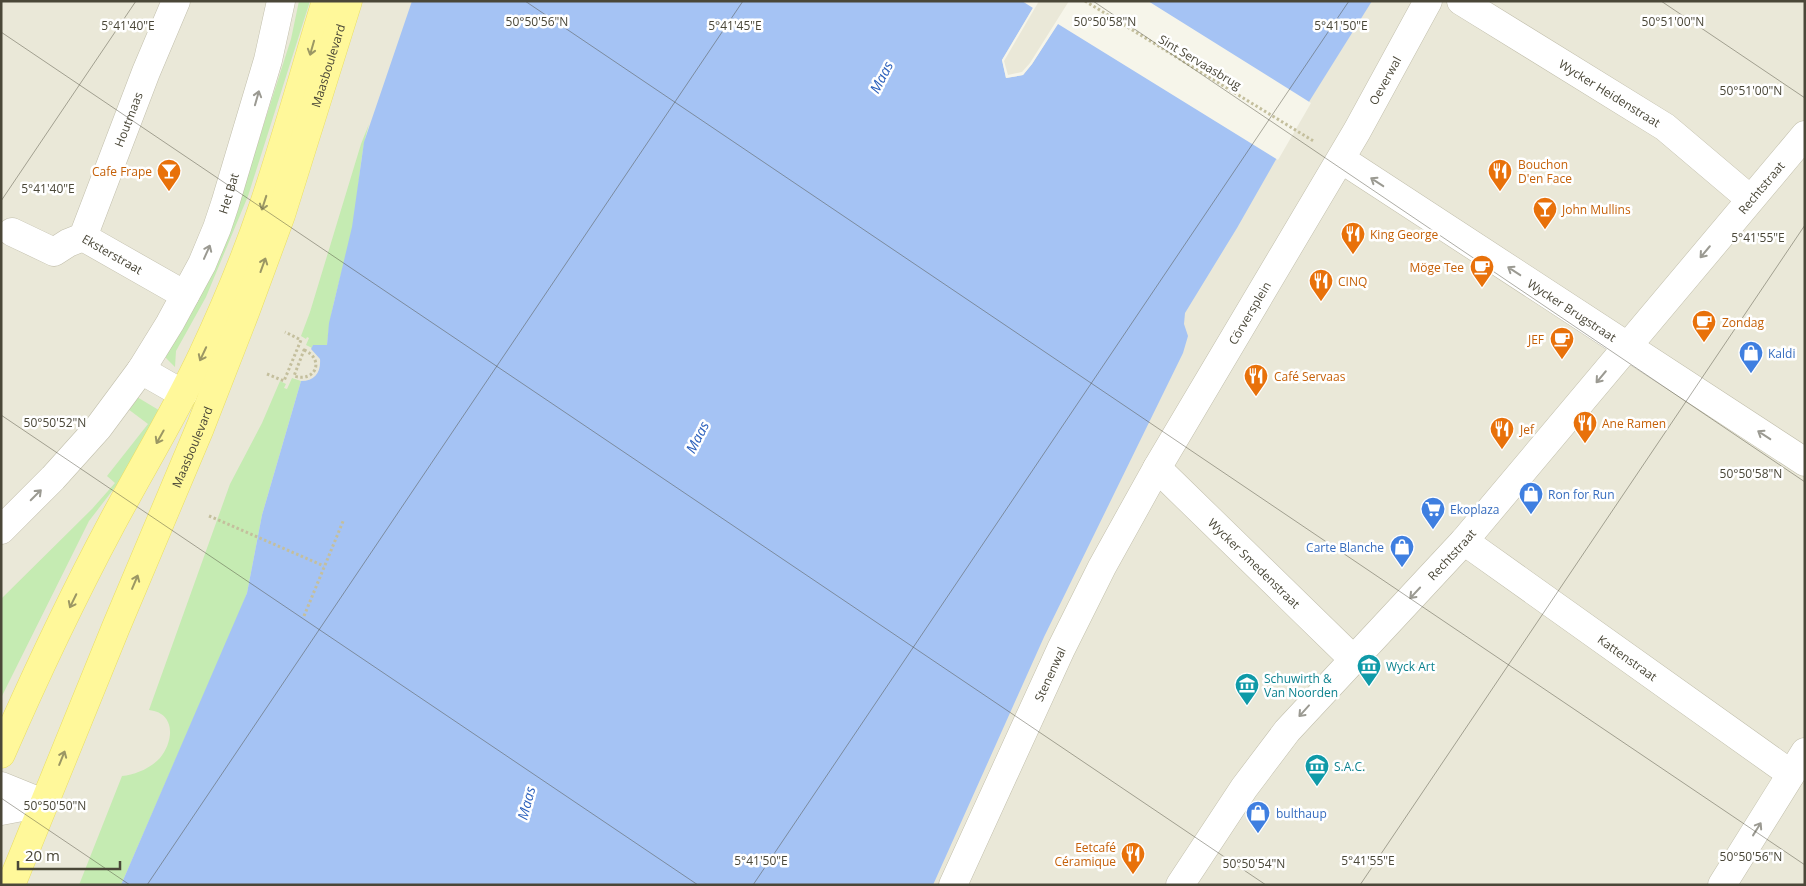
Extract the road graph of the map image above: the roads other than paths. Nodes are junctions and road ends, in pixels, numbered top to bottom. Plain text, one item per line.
1 (176, 1) edge
2 (281, 1) edge
3 (326, 1) edge
4 (348, 1) edge
5 (1428, 1) edge
6 (1461, 1) edge
7 (1805, 135) edge
8 (1341, 158) junction
9 (1750, 199) junction
10 (12, 232) dead end
11 (83, 237) junction
12 (184, 296) junction
13 (1628, 345) junction
14 (141, 370) junction
15 (183, 394) junction
16 (1805, 462) edge
17 (1157, 468) junction
18 (1, 530) edge
19 (1464, 541) junction
20 (1353, 658) junction
21 (1, 754) edge
22 (1798, 763) edge
23 (1, 786) edge
24 (43, 803) junction
25 (1, 811) edge
26 (11, 885) edge
27 (953, 885) edge
28 (1180, 885) edge
29 (1722, 885) edge

1 - 11 street, Houtmaas
12 -> 2 street, Het Bat
3 -> 15 main road, Maasboulevard
24 -> 4 main road, Maasboulevard
5 - 8 street, Oeverwal
6 - 9 street, Wycker Heidenstraat
7 - 9 street, Rechtstraat
13 -> 8 street, Wycker Brugstraat
8 - 17 street, Cörversplein
9 -> 13 street, Rechtstraat
10 - 11 street, Eksterstraat
11 - 12 street, Eksterstraat
12 - 14 street, Het Bat
16 -> 13 street, Wycker Brugstraat
13 -> 19 street, Rechtstraat
14 - 15 street
18 -> 14 street, Het Bat
15 -> 21 main road, Maasboulevard
17 - 20 street, Wycker Smedenstraat
17 - 27 street, Stenenwal
19 -> 20 street, Rechtstraat
19 - 22 street, Kattenstraat
20 -> 28 street, Rechtstraat
29 -> 22 street
23 - 24 street
24 - 25 street
24 - 26 main road, Maasboulevard

